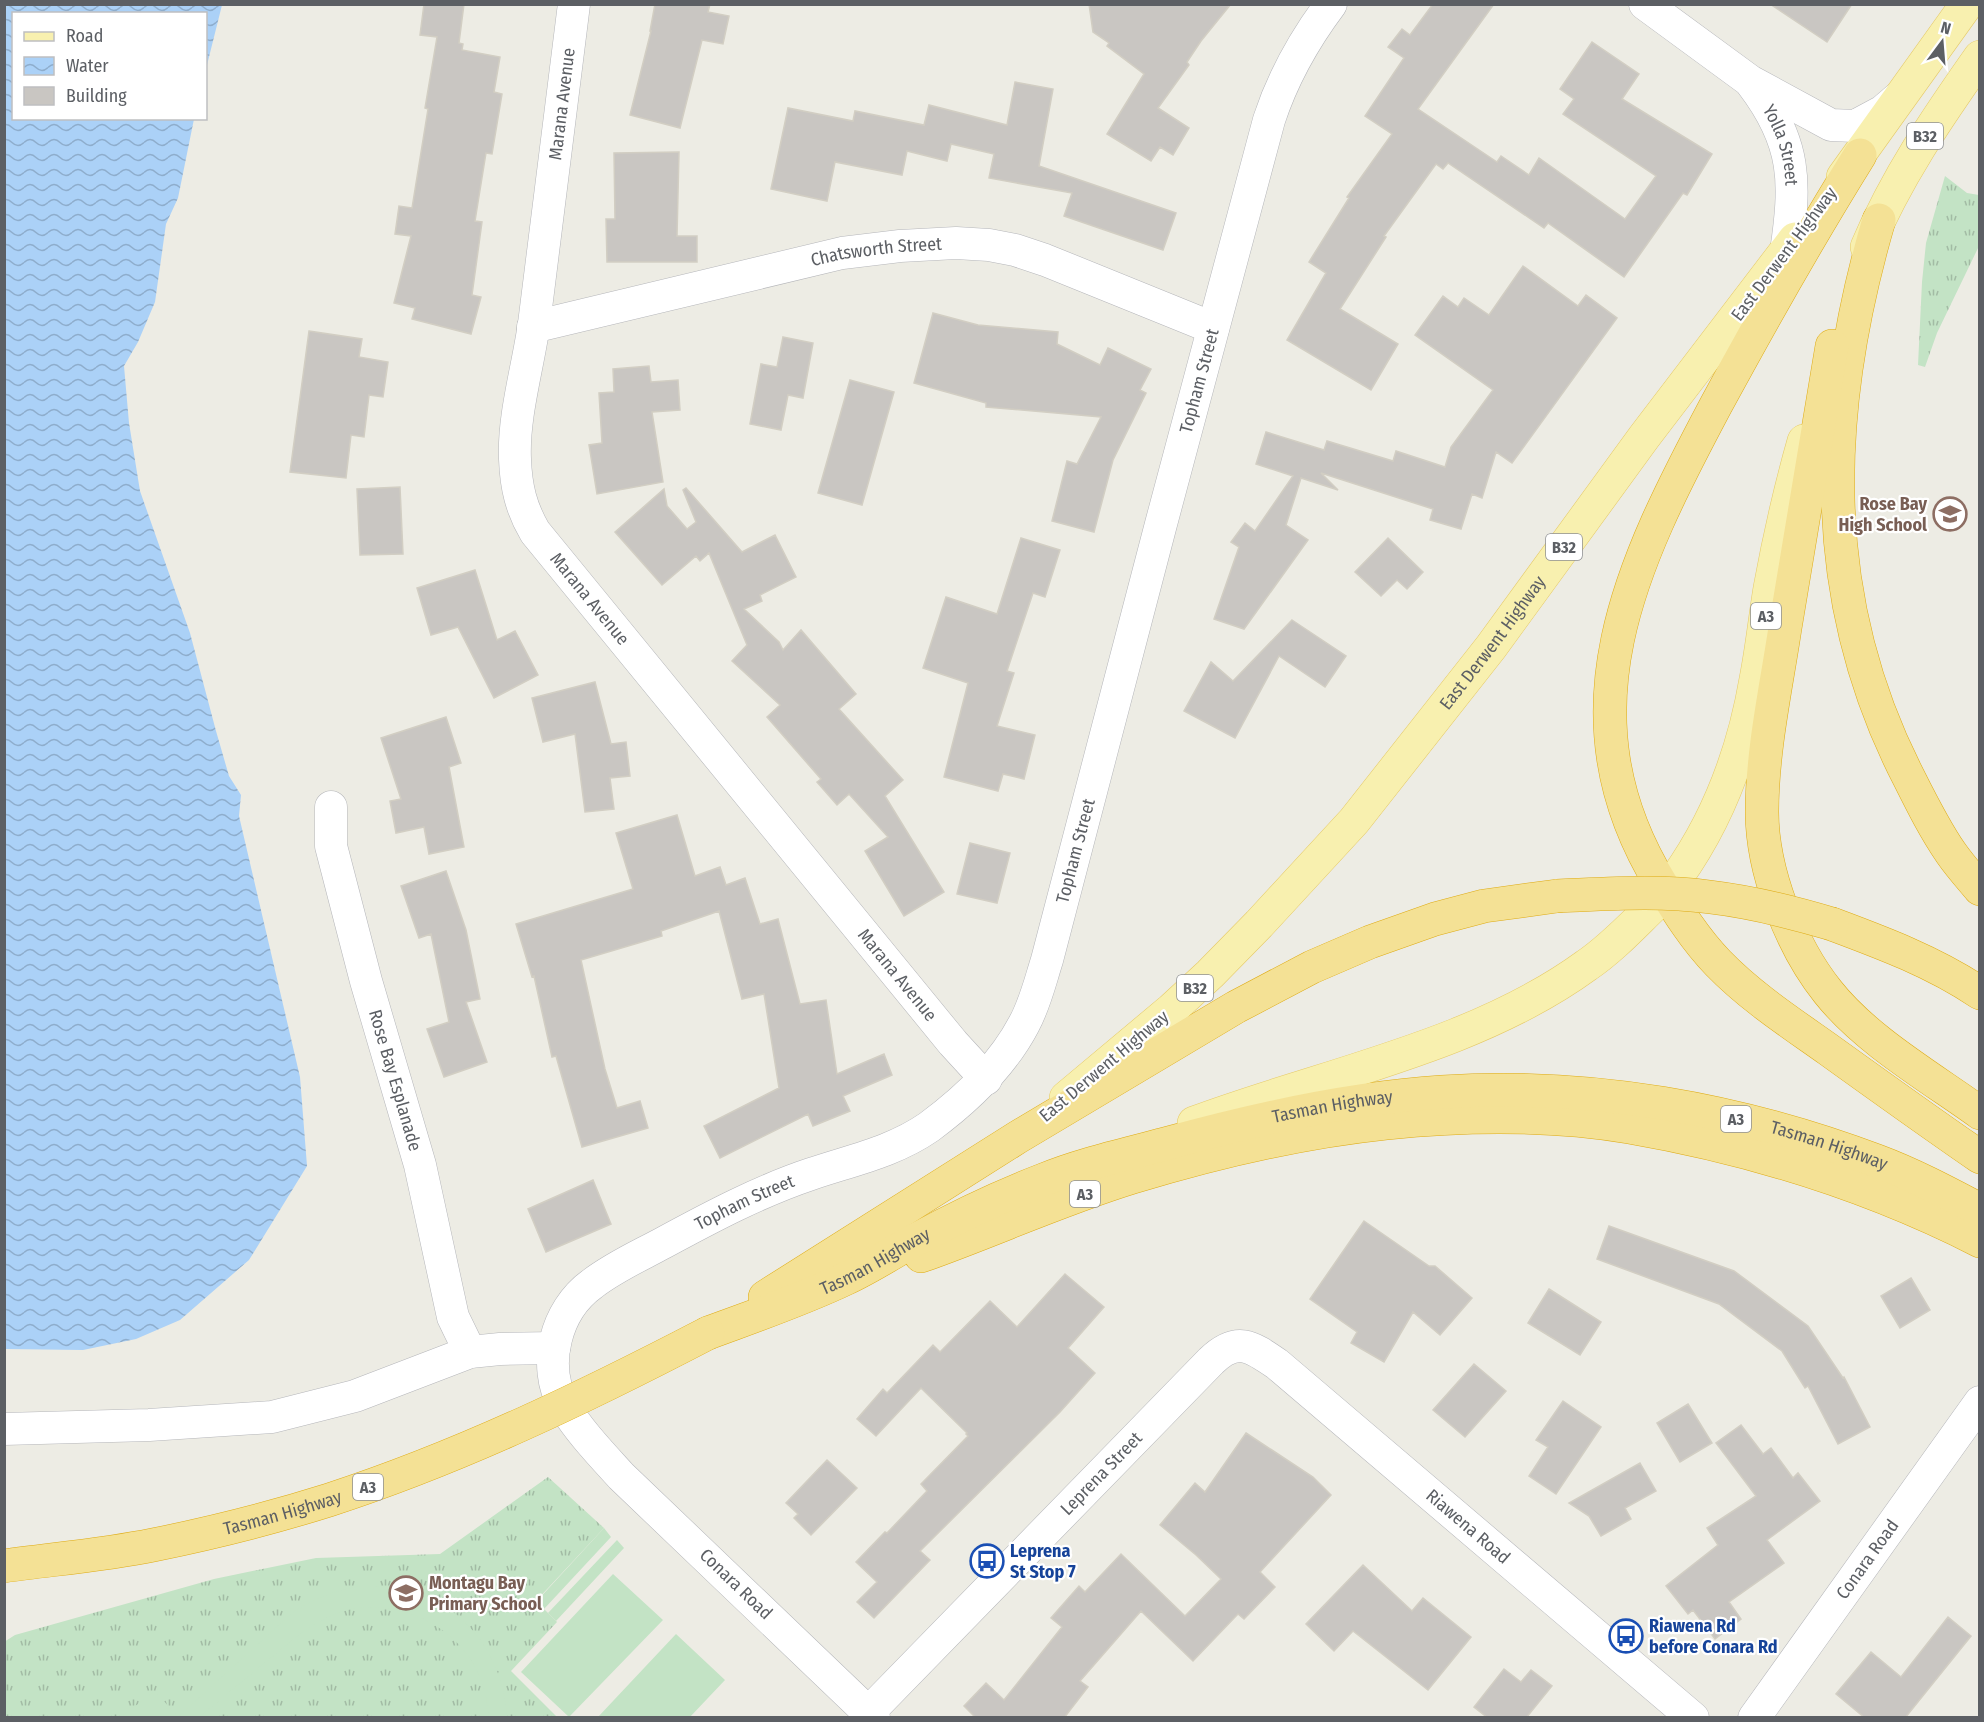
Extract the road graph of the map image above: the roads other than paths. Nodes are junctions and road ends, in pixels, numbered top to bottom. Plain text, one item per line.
1 (574, 4) edge
2 (1331, 4) edge
3 (1645, 4) edge
4 (1967, 4) edge
5 (1980, 57) edge
6 (1750, 81) junction
7 (1904, 93) junction
8 (1860, 155) junction
9 (1879, 220) junction
10 (1785, 252) junction
11 (533, 327) junction
12 (1213, 328) junction
13 (1832, 346) junction
14 (331, 807) dead end
15 (1677, 876) dead end
16 (1980, 889) edge
17 (1655, 904) dead end
18 (1980, 993) edge
19 (986, 1079) junction
20 (1980, 1113) edge
21 (1018, 1137) junction
22 (1980, 1157) edge
23 (1074, 1168) junction
24 (1980, 1210) edge
25 (1980, 1241) edge
26 (708, 1333) junction
27 (1239, 1346) joint
28 (554, 1348) junction
29 (470, 1352) junction
30 (1980, 1402) edge
31 (4, 1429) edge
32 (598, 1451) joint
33 (4, 1566) edge
34 (871, 1715) edge
35 (1693, 1718) edge
36 (1754, 1718) edge

1 - 11 street, Marana Avenue
2 - 12 street, Topham Street
3 - 6 street, Yolla Street
4 - 7 main road, East Derwent Highway / B32
5 - 9 main road, B32
6 - 7 street, Yolla Street
6 - 10 street, Yolla Street
7 - 8 main road, East Derwent Highway / B32
8 - 10 main road, East Derwent Highway / B32
8 - 22 highway, B32
9 - 13 main road, B32
9 - 16 highway
10 - 21 main road, East Derwent Highway / B32
11 - 12 street, Chatsworth Street
11 - 19 street, Marana Avenue
12 - 19 street, Topham Street
13 - 15 main road, A3
13 - 20 highway, A3
14 - 29 street, Rose Bay Esplanade
17 - 23 main road, A3
18 - 21 highway, Tasman Highway / A3, bridge
19 - 28 street, Topham Street
21 - 26 highway, Tasman Highway / A3
23 - 24 highway, Tasman Highway / A3
23 - 26 highway, Tasman Highway / A3
25 - 26 highway, Tasman Highway / A3
26 - 33 highway, Tasman Highway / A3, bridge
27 - 34 street, Leprena Street
27 - 35 street, Riawena Road
28 - 29 street
28 - 32 street, Topham Street
29 - 31 street
30 - 36 street, Conara Road
32 - 34 street, Conara Road

